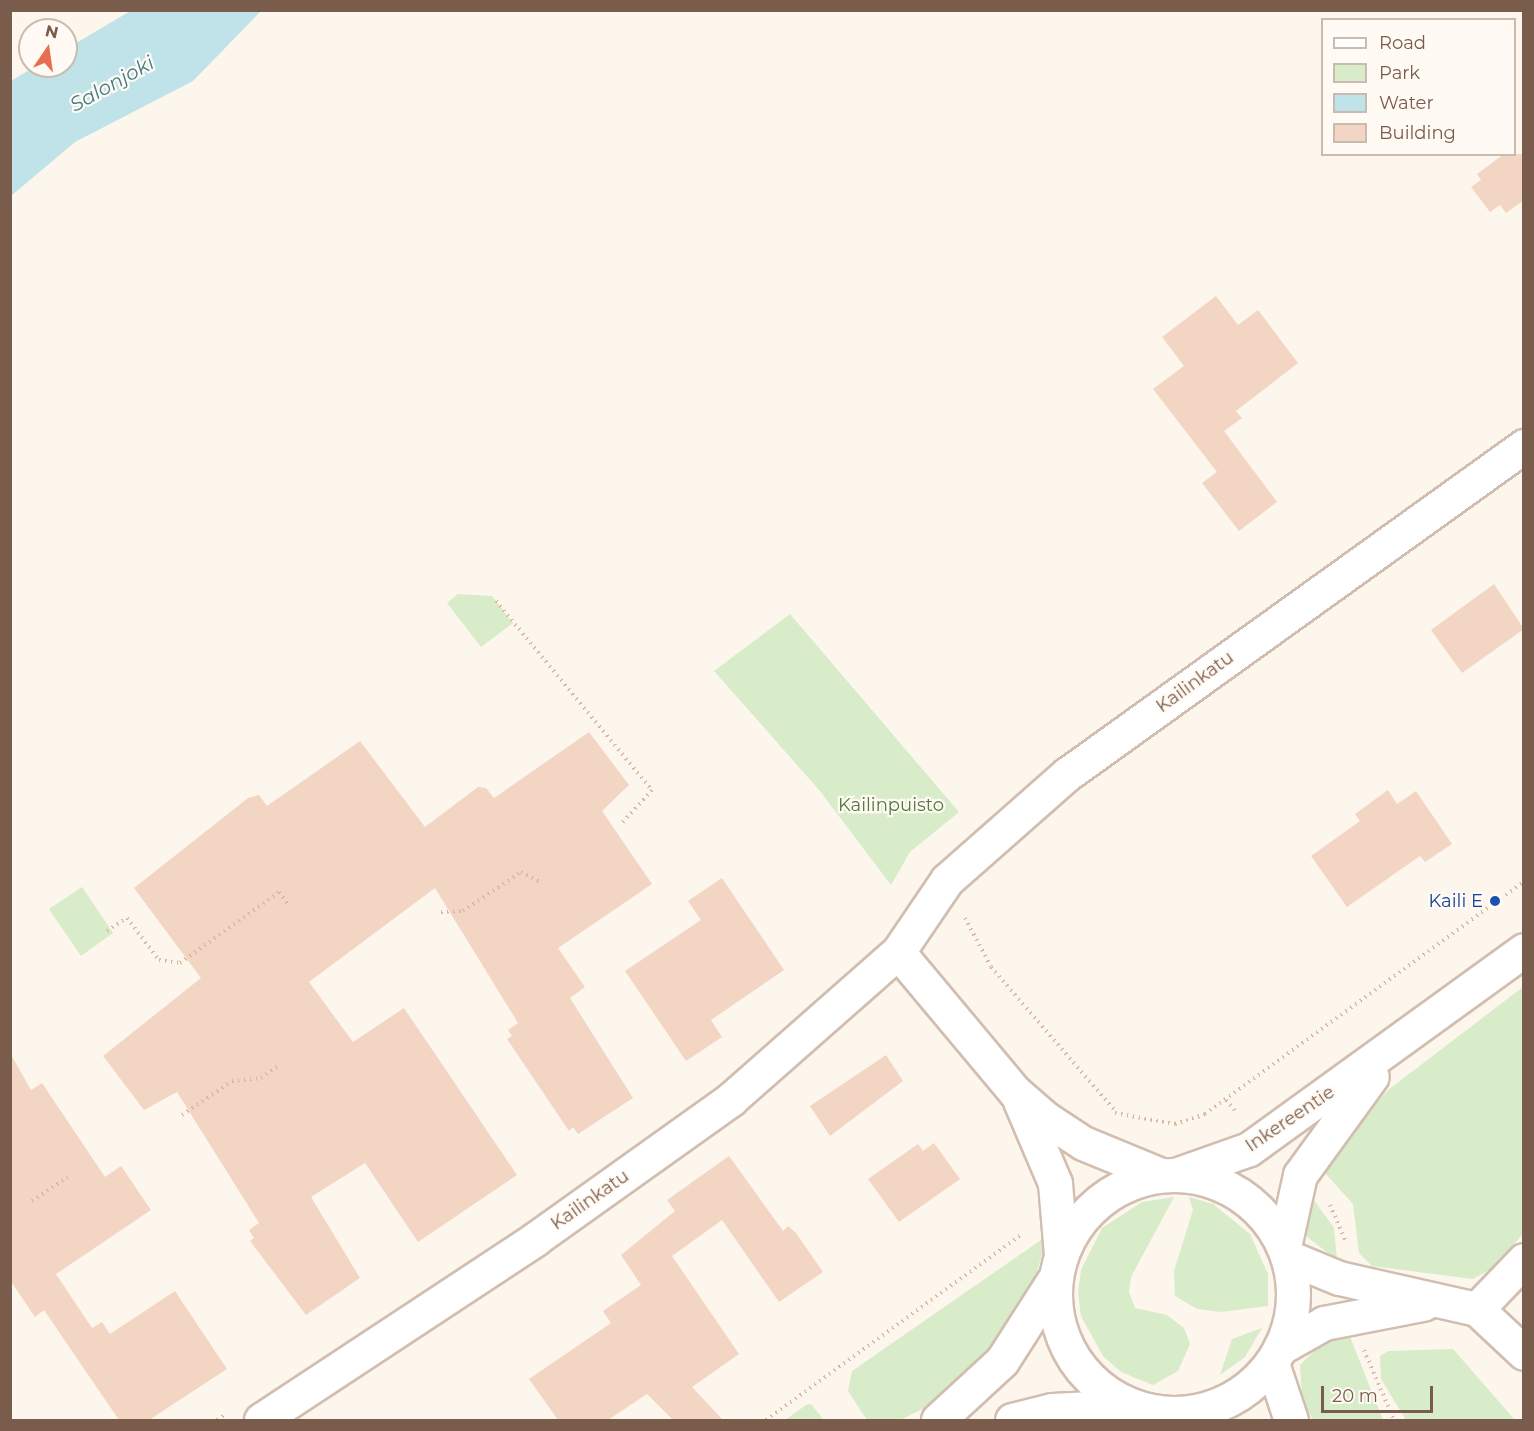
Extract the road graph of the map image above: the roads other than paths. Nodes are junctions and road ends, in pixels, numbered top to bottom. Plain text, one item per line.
1 (1524, 446) edge
2 (1524, 950) edge
3 (898, 952) junction
4 (1394, 1047) junction
5 (1015, 1092) junction
6 (1169, 1175) junction
7 (1286, 1252) junction
8 (1524, 1260) edge
9 (1058, 1267) junction
10 (1437, 1302) junction
11 (1477, 1309) junction
12 (1524, 1353) edge
13 (1276, 1355) junction
14 (1160, 1413) edge
15 (261, 1420) edge
16 (939, 1420) edge
17 (1012, 1420) edge
18 (1291, 1420) edge

1 - 3 street, Kailinkatu
2 - 4 street, Inkereentie
3 - 5 street
3 - 15 street, Kailinkatu
4 - 6 street, Inkereentie
4 - 7 street, Inkereentie
5 - 6 street
5 - 9 street
6 - 7 street
6 - 9 street, Inkereentie
7 - 10 street
7 - 13 street
8 - 11 street
9 - 14 street
9 - 16 street
10 - 11 street
10 - 13 street
11 - 12 street
13 - 14 street
13 - 18 street
14 - 17 street

